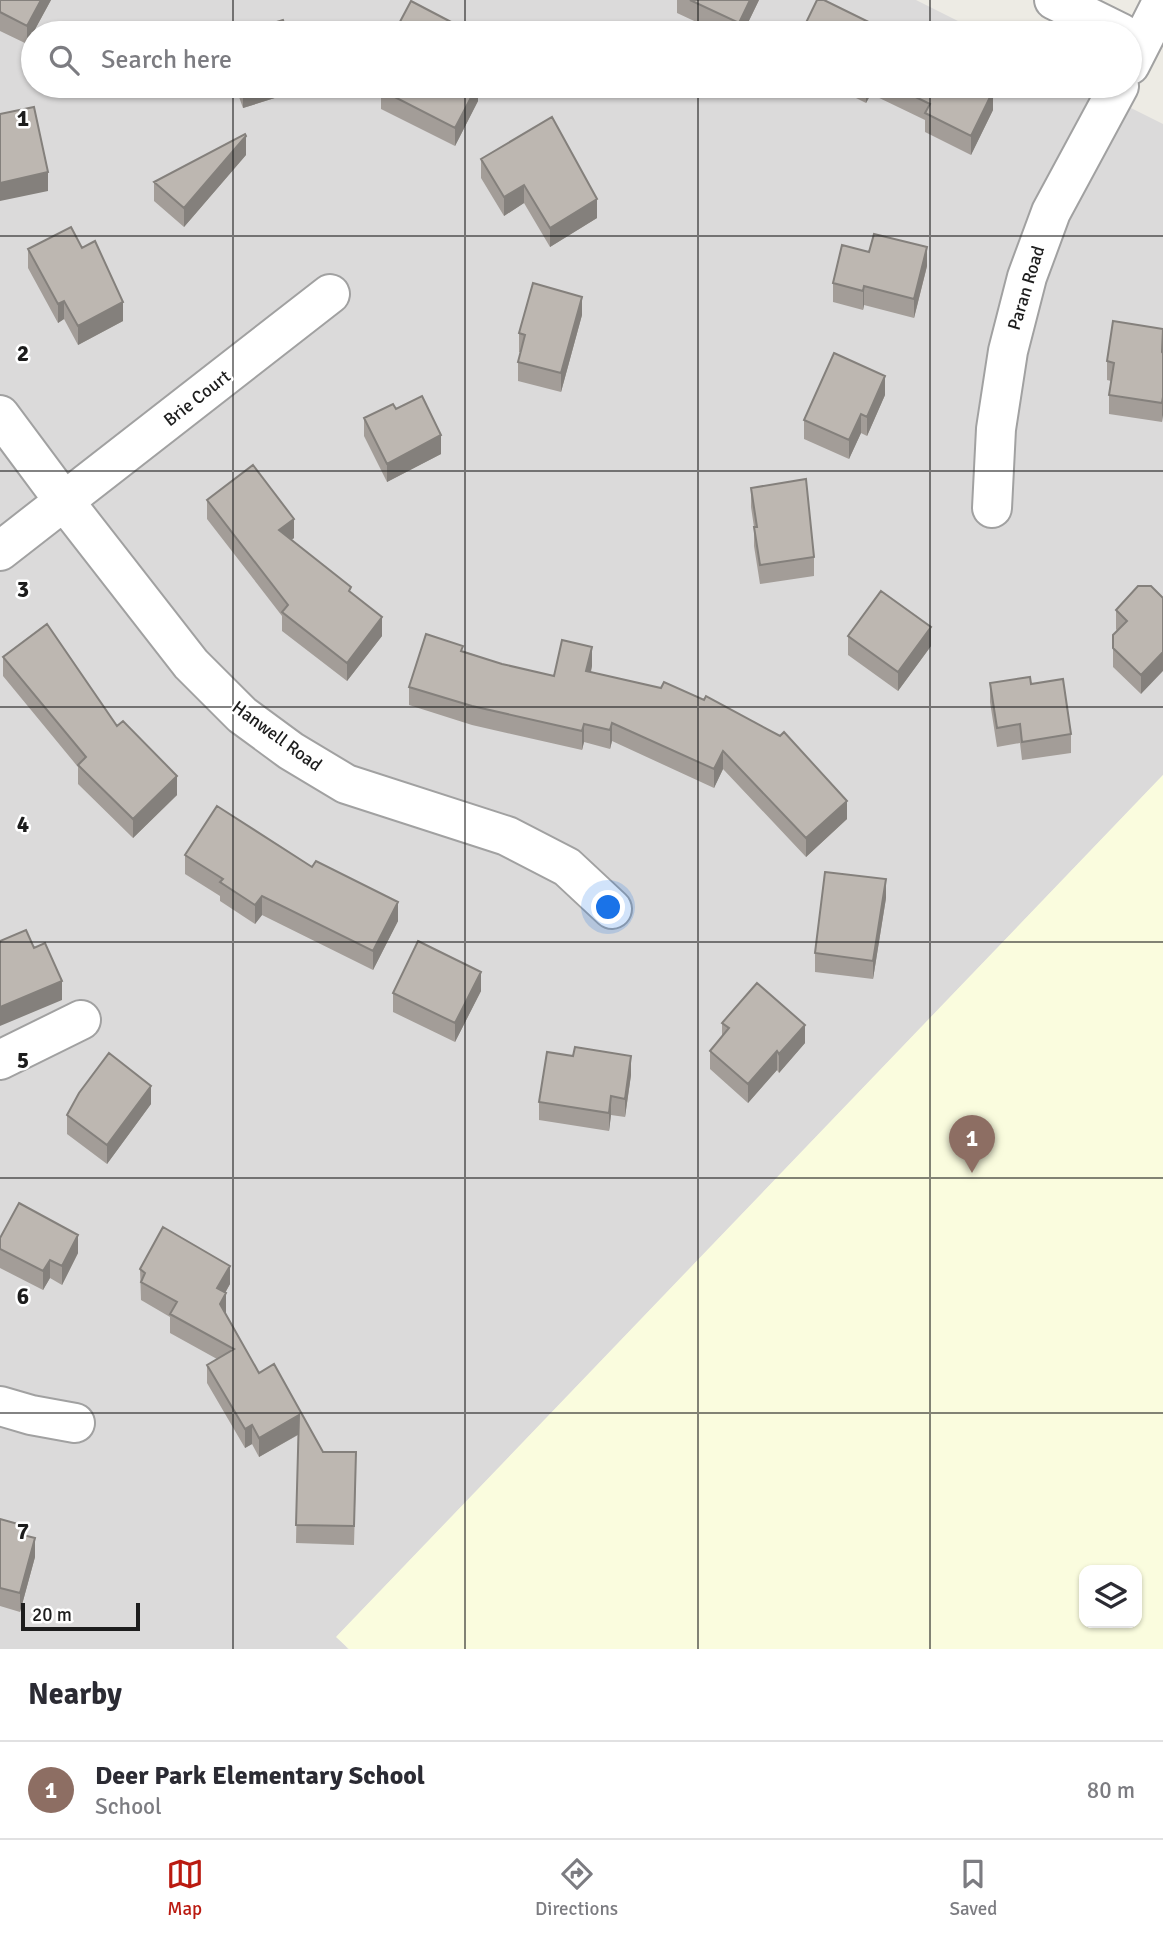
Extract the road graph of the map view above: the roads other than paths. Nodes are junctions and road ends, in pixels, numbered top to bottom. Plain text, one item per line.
1 (1054, 0) edge
2 (1163, 0) edge
3 (1091, 21) edge
4 (1142, 38) edge
5 (1113, 98) edge
6 (330, 294) dead end
7 (0, 415) edge
8 (64, 502) junction
9 (992, 508) dead end
10 (0, 551) edge
11 (612, 909) dead end
12 (81, 1020) dead end
13 (0, 1060) edge
14 (0, 1406) edge
15 (75, 1423) dead end

1 - 3 street
2 - 4 street
5 - 9 street, Paran Road
6 - 8 street, Brie Court
7 - 8 street, Hanwell Road
8 - 10 street, Brie Court
8 - 11 street, Hanwell Road
12 - 13 street
14 - 15 street

